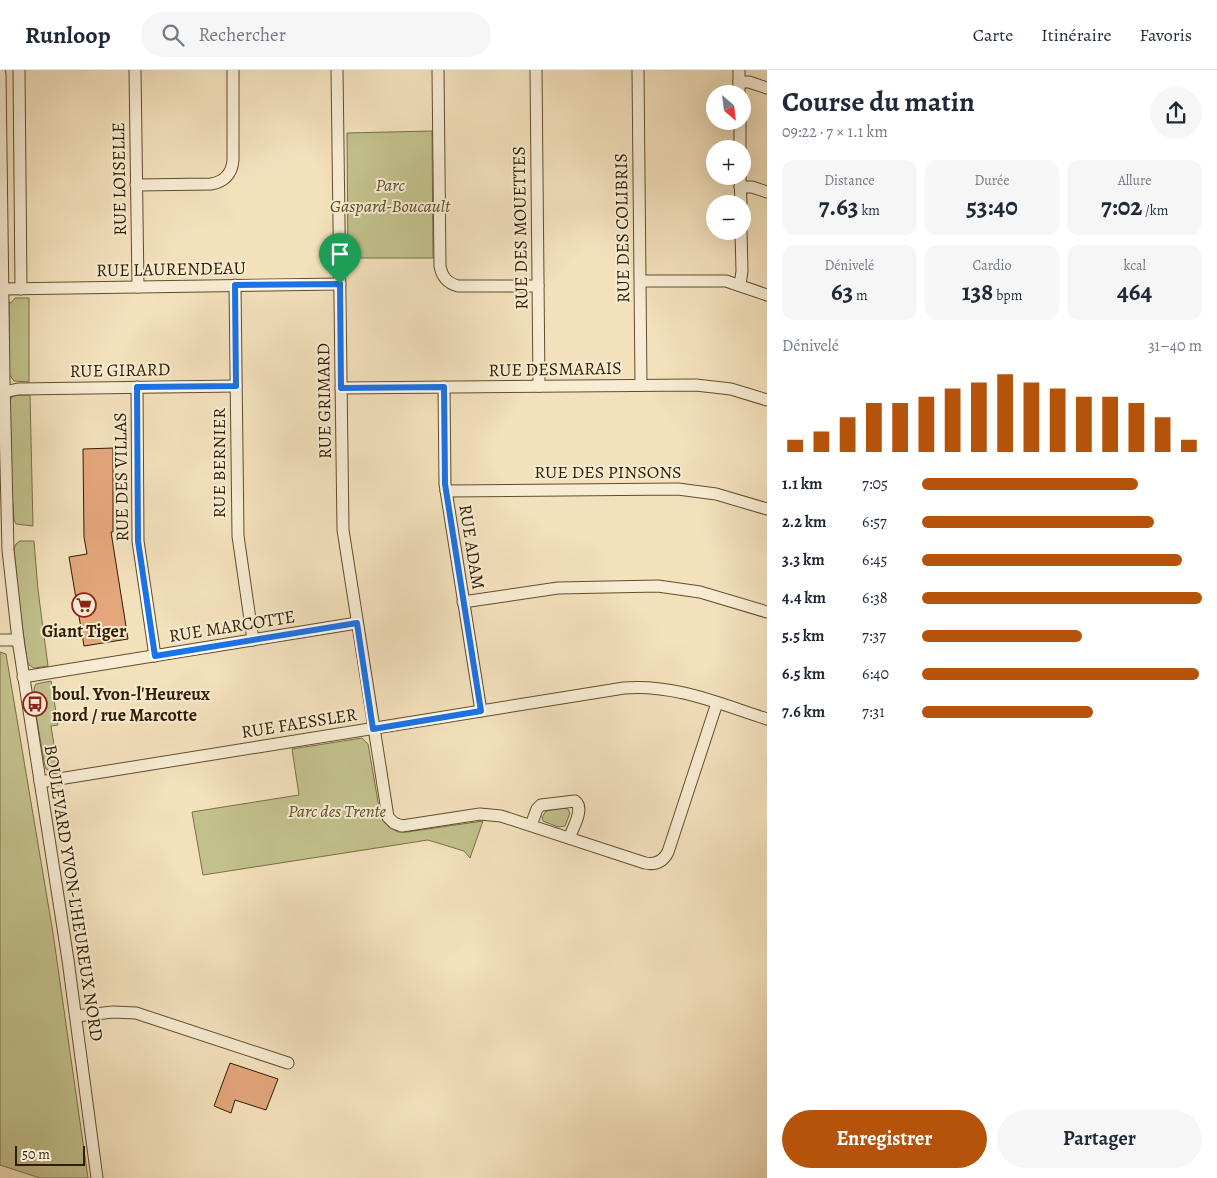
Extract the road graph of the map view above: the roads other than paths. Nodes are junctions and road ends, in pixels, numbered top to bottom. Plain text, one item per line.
1 (18, 70) edge
2 (135, 70) edge
3 (233, 70) edge
4 (338, 70) edge
5 (438, 70) edge
6 (536, 70) edge
7 (638, 70) edge
8 (0, 74) edge
9 (739, 82) edge
10 (767, 88) edge
11 (0, 142) edge
12 (1, 176) edge
13 (136, 185) junction
14 (748, 185) edge
15 (767, 192) edge
16 (1, 205) edge
17 (741, 240) edge
18 (1, 259) edge
19 (641, 281) junction
20 (340, 284) junction
21 (235, 285) junction
22 (740, 285) junction
23 (538, 286) junction
24 (138, 287) junction
25 (3, 289) junction
26 (21, 289) junction
27 (767, 295) edge
28 (641, 385) junction
29 (236, 386) junction
30 (539, 386) junction
31 (137, 387) junction
32 (444, 387) junction
33 (341, 388) junction
34 (2, 392) edge
35 (767, 400) edge
36 (446, 491) junction
37 (767, 509) edge
38 (3, 514) edge
39 (463, 602) junction
40 (767, 612) edge
41 (357, 623) junction
42 (0, 640) edge
43 (18, 640) junction
44 (253, 640) junction
45 (155, 656) junction
46 (23, 677) junction
47 (717, 702) junction
48 (481, 711) junction
49 (767, 719) edge
50 (373, 729) junction
51 (40, 782) junction
52 (531, 825) junction
53 (569, 838) junction
54 (76, 1016) junction
55 (288, 1063) dead end
56 (97, 1178) edge

1 - 26 street
2 - 13 street, RUE LOISELLE
3 - 13 street
4 - 20 street, RUE GRIMARD
5 - 23 street
6 - 23 street, RUE DES MOUETTES
7 - 19 street, RUE DES COLIBRIS
8 - 11 street, BOULEVARD YVON-L'HEUREUX NORD
9 - 10 street
11 - 12 street, BOULEVARD YVON-L'HEUREUX NORD
12 - 16 street, BOULEVARD YVON-L'HEUREUX NORD
13 - 24 street, RUE LOISELLE
14 - 15 street
16 - 18 street, BOULEVARD YVON-L'HEUREUX NORD
17 - 22 street
18 - 25 street, BOULEVARD YVON-L'HEUREUX NORD
19 - 22 street
19 - 28 street, RUE DES COLIBRIS
20 - 21 street, RUE LAURENDEAU
20 - 33 street, RUE GRIMARD
21 - 24 street, RUE LAURENDEAU
21 - 29 street, RUE BERNIER
22 - 27 street
23 - 30 street, RUE DES MOUETTES
24 - 26 street, RUE LAURENDEAU
25 - 26 street, RUE LAURENDEAU
25 - 34 street, BOULEVARD YVON-L'HEUREUX NORD
28 - 30 street, RUE DESMARAIS
28 - 35 street, RUE DESMARAIS
29 - 31 street, RUE GIRARD
29 - 44 street, RUE BERNIER
30 - 32 street, RUE DESMARAIS
31 - 34 street, RUE GIRARD
31 - 45 street, RUE DES VILLAS
32 - 33 street, RUE DESMARAIS
32 - 36 street, RUE ADAM
33 - 41 street, RUE GRIMARD
34 - 38 street, BOULEVARD YVON-L'HEUREUX NORD
36 - 37 street, RUE DES PINSONS
36 - 39 street, RUE ADAM
38 - 43 street, BOULEVARD YVON-L'HEUREUX NORD
39 - 40 street
39 - 48 street, RUE ADAM
41 - 44 street, RUE MARCOTTE
41 - 50 street, RUE GRIMARD
42 - 43 street
43 - 46 street, BOULEVARD YVON-L'HEUREUX NORD
44 - 45 street, RUE MARCOTTE
45 - 46 street, RUE MARCOTTE
46 - 51 street, BOULEVARD YVON-L'HEUREUX NORD
47 - 48 street, RUE FAESSLER
47 - 49 street, RUE FAESSLER
47 - 53 street
48 - 50 street, RUE FAESSLER
50 - 51 street, RUE FAESSLER
50 - 52 street, RUE GRIMARD
51 - 54 street, BOULEVARD YVON-L'HEUREUX NORD
52 - 53 street
52 - 53 street
54 - 55 street
54 - 56 street, BOULEVARD YVON-L'HEUREUX NORD

